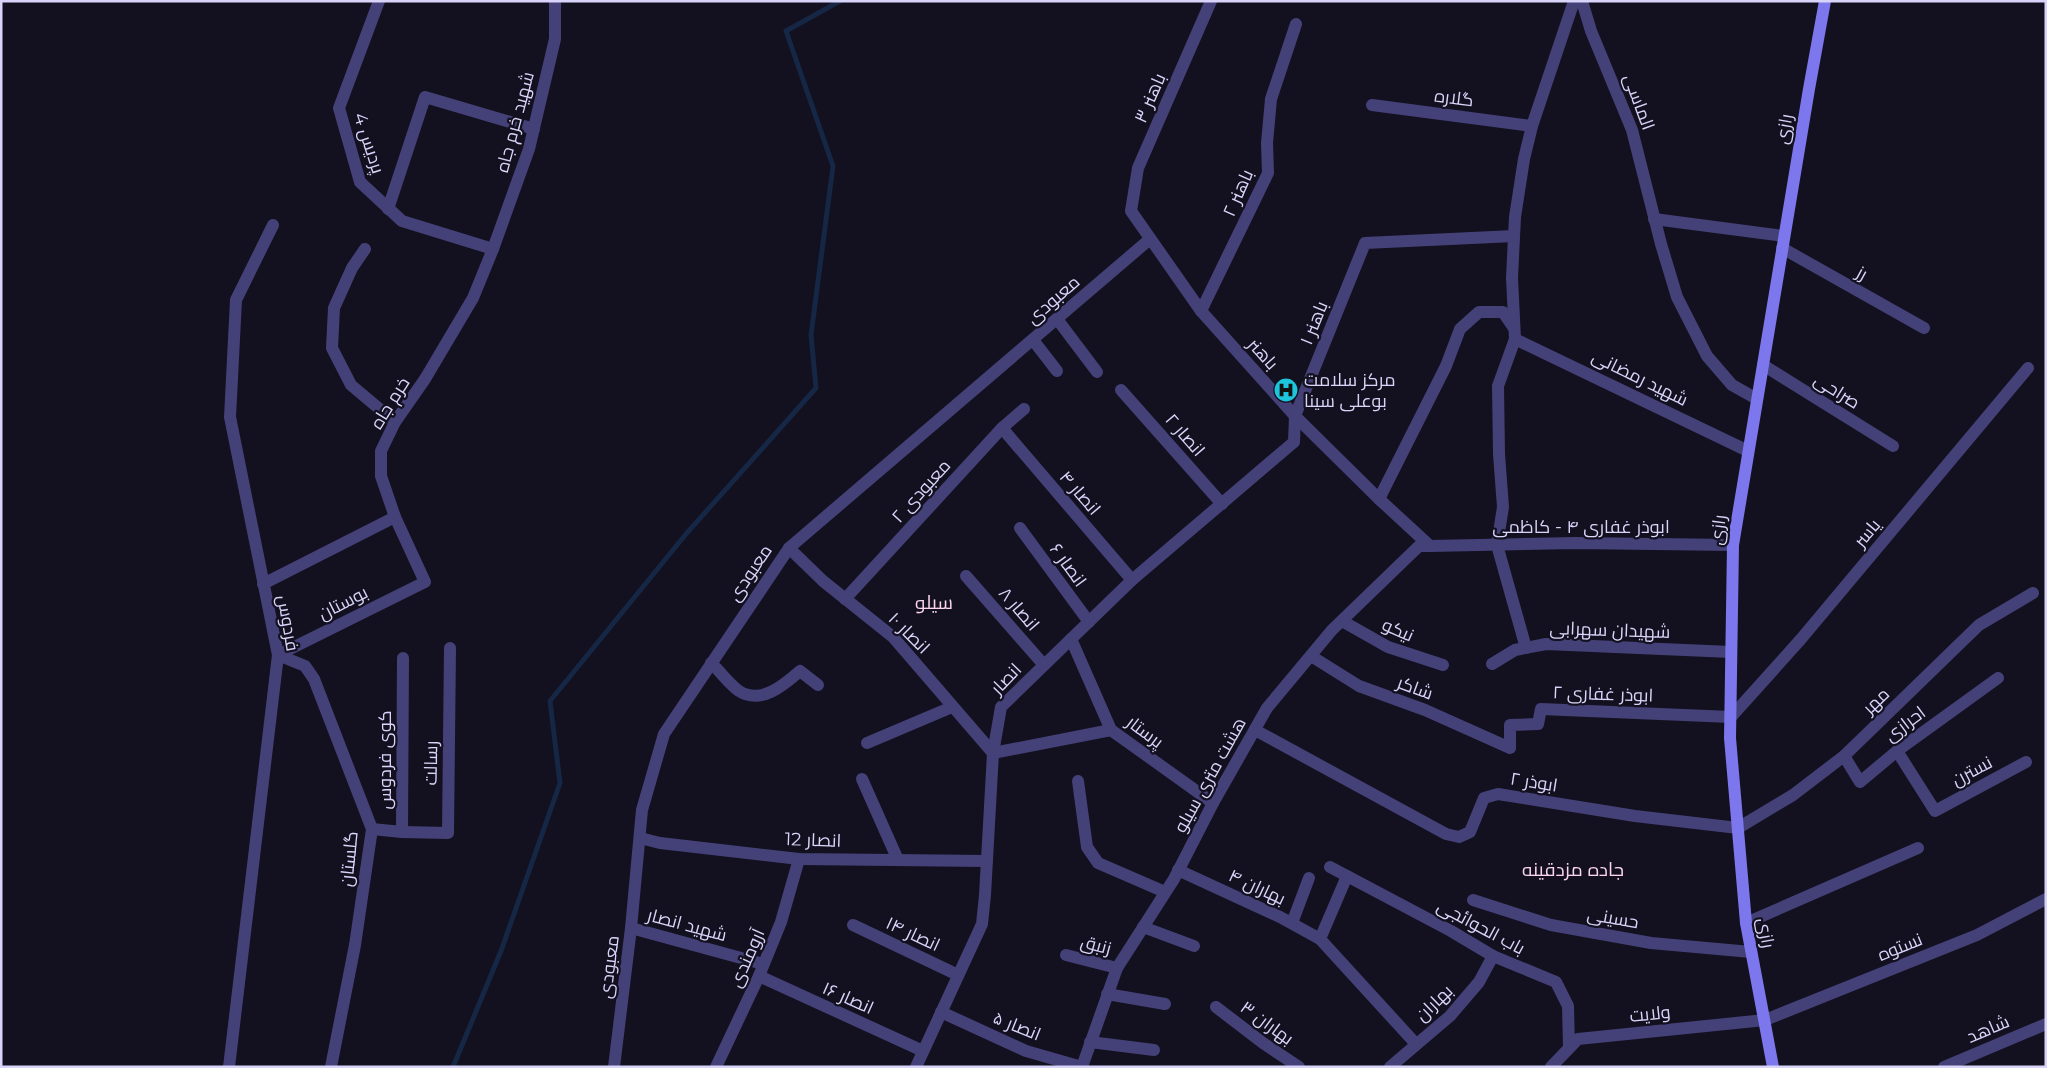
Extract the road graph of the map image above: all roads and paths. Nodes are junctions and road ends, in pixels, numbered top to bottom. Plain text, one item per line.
1 (379, 1) edge
2 (555, 1) edge
3 (1211, 1) edge
4 (1574, 1) edge
5 (1582, 1) edge
6 (1825, 1) edge
7 (1296, 24) dead end
8 (1372, 105) dead end
9 (1532, 126) junction
10 (534, 129) junction
11 (388, 209) junction
12 (1132, 211) joint
13 (1654, 219) junction
14 (273, 225) dead end
15 (1514, 236) junction
16 (1150, 239) junction
17 (1783, 242) junction
18 (365, 248) dead end
19 (492, 250) junction
20 (1201, 311) junction
21 (1057, 319) junction
22 (1924, 328) dead end
23 (1515, 333) junction
24 (1033, 340) junction
25 (1763, 366) junction
26 (2028, 368) dead end
27 (1057, 371) dead end
28 (1097, 372) dead end
29 (1121, 390) dead end
30 (1757, 399) junction
31 (1024, 409) dead end
32 (1296, 416) junction
33 (395, 422) junction
34 (1002, 428) junction
35 (1893, 446) dead end
36 (1748, 451) junction
37 (1379, 499) junction
38 (1222, 504) junction
39 (395, 517) junction
40 (1020, 528) dead end
41 (1498, 545) junction
42 (1733, 545) junction
43 (1430, 546) junction
44 (789, 548) junction
45 (966, 576) dead end
46 (1132, 580) junction
47 (425, 582) joint
48 (263, 584) junction
49 (2033, 593) dead end
50 (845, 599) junction
51 (1342, 621) junction
52 (1089, 622) junction
53 (1071, 639) junction
54 (450, 648) dead end
55 (1526, 648) junction
56 (1732, 652) junction
57 (278, 655) junction
58 (1311, 656) junction
59 (403, 658) dead end
60 (711, 663) junction
61 (1492, 664) dead end
62 (1044, 665) junction
63 (1443, 665) dead end
64 (1998, 678) dead end
65 (818, 686) dead end
66 (952, 707) junction
67 (1731, 717) junction
68 (1111, 730) junction
69 (1255, 730) junction
70 (867, 743) dead end
71 (1510, 748) joint
72 (1897, 750) junction
73 (993, 753) junction
74 (1844, 756) junction
75 (2026, 762) dead end
76 (862, 779) dead end
77 (1078, 781) dead end
78 (1213, 803) junction
79 (1738, 828) junction
80 (372, 829) junction
81 (402, 832) junction
82 (640, 838) junction
83 (1918, 848) dead end
84 (798, 859) junction
85 (898, 860) junction
86 (987, 860) junction
87 (1330, 867) dead end
88 (1178, 870) junction
89 (1347, 876) junction
90 (1309, 878) dead end
91 (1165, 892) junction
92 (2046, 899) edge
93 (1473, 900) dead end
94 (1292, 923) junction
95 (1746, 923) junction
96 (853, 925) dead end
97 (1143, 927) junction
98 (631, 928) junction
99 (1320, 939) junction
100 (1194, 946) dead end
101 (1751, 952) junction
102 (1066, 954) dead end
103 (1493, 956) junction
104 (1117, 968) junction
105 (761, 970) junction
106 (958, 975) junction
107 (1108, 994) junction
108 (1165, 1004) dead end
109 (1216, 1007) dead end
110 (941, 1012) junction
111 (1764, 1020) junction
112 (2046, 1024) edge
113 (1090, 1042) junction
114 (1416, 1044) junction
115 (1569, 1048) junction
116 (1154, 1050) dead end
117 (923, 1051) junction
118 (229, 1067) edge
119 (331, 1067) edge
120 (614, 1067) edge
121 (716, 1067) edge
122 (916, 1067) edge
123 (1082, 1067) edge
124 (1299, 1067) edge
125 (1390, 1067) edge
126 (1551, 1067) edge
127 (1773, 1067) edge
128 (1944, 1067) edge

1 - 11 street, پردیس 4
2 - 10 street, شهید خرم جاه
3 - 12 street, باهنر ۳
4 - 9 street
5 - 13 street, الماسی
6 - 17 main road, رازی
7 - 20 street, باهنر ۲
8 - 9 street, گلاره
9 - 15 street
10 - 11 street
10 - 19 street, شهید خرم جاه
11 - 19 street, پردیس 4
12 - 16 street, باهنر
13 - 17 street
13 - 30 street, الماسی
14 - 48 street, فردوس
15 - 23 street
15 - 32 street, باهنر ۱
16 - 20 street, باهنر
16 - 21 street, معبودی
17 - 22 street, رز
17 - 25 main road, رازی
18 - 33 street
19 - 33 street, خرم جاه
20 - 32 street, باهنر
21 - 24 street, معبودی
21 - 28 street
23 - 36 street, شهید رمضانی
23 - 37 street, شهید رمضانی
23 - 41 street
24 - 27 street
24 - 44 street, معبودی
25 - 30 main road, رازی
25 - 35 street, صراحی
26 - 67 street, یاسر
29 - 38 street, انصار ۲
30 - 36 main road, رازی
31 - 34 street, معبودی ۲
32 - 37 street, باهنر
32 - 38 street, انصار
33 - 39 street, خرم جاه
34 - 46 street, انصار ۴
34 - 50 street, معبودی ۲
36 - 42 main road, رازی
37 - 43 street, باهنر
38 - 46 street, انصار
39 - 47 street, خرم جاه
39 - 48 street
40 - 52 street, انصار ۶
41 - 42 street, ابوذر غفاری ۴ - کاظمی
41 - 43 street, ابوذر غفاری ۴ - کاظمی
41 - 55 street
42 - 56 main road, رازی
43 - 51 street, هشت متری سیلو
44 - 50 street, انصار ۱۰
44 - 60 street, معبودی
45 - 62 street, انصار ۸
46 - 52 street, انصار
47 - 57 street, بوستان
48 - 57 street, فردوس
49 - 74 street, مهر
50 - 66 street, انصار ۱۰
51 - 58 street, هشت متری سیلو
51 - 63 street, نیکو
52 - 53 street, انصار
53 - 62 street, انصار
53 - 68 street, پرستار
54 - 81 street, رسالت
55 - 56 street, شهیدان سهرابی
55 - 61 street, شهیدان سهرابی
56 - 67 main road, رازی
57 - 80 street, گلستان
57 - 118 street, فردوس
58 - 69 street, هشت متری سیلو
58 - 71 street, شاکر
59 - 81 street, کوی فردوس
60 - 65 street
60 - 82 street, معبودی
62 - 73 street, انصار
64 - 72 street, احرازی
66 - 70 street
66 - 73 street, انصار ۱۰
67 - 71 street, ابوذر غفاری ۲
67 - 79 main road, رازی
68 - 73 street
68 - 78 street, پرستار
69 - 78 street, هشت متری سیلو
69 - 79 street, ابوذر ۲
72 - 74 street, احرازی
72 - 75 street, نسترن
73 - 86 street, انصار
74 - 79 street, مهر
76 - 85 street
77 - 91 street
78 - 88 street, هشت متری سیلو
79 - 95 main road, رازی
80 - 81 street, کوی فردوس
80 - 119 street, گلستان
82 - 84 street, انصار 12
82 - 98 street, معبودی
83 - 95 street
84 - 85 street, انصار 12
84 - 105 street, آرومندی
85 - 86 street, انصار 12
86 - 106 street, انصار
87 - 89 street, باب الحوائجی
88 - 91 street, هشت متری سیلو
88 - 94 street, بهاران ۴
89 - 99 street
89 - 103 street, باب الحوائجی
90 - 94 street
91 - 97 street, هشت متری سیلو
92 - 111 street, نستوه
93 - 101 street, حسینی
94 - 99 street, بهاران ۴
95 - 101 main road, رازی
96 - 106 street, انصار ۱۴
97 - 100 street
97 - 104 street, هشت متری سیلو
98 - 105 street, شهید انصار
98 - 120 street, معبودی
99 - 114 street, بهاران ۴
101 - 111 main road, رازی
102 - 104 street, زنبق
103 - 114 street, بهاران
103 - 115 street, باب الحوائجی
104 - 107 street, هشت متری سیلو
105 - 117 street, انصار ۱۶
105 - 121 street, آرومندی
106 - 110 street, انصار
107 - 108 street
107 - 113 street, هشت متری سیلو
109 - 124 street, بهاران ۳
110 - 117 street, انصار
110 - 123 street, انصار ۵
111 - 115 street, ولایت
111 - 127 main road, رازی
112 - 128 street, شاهد
113 - 116 street
113 - 123 street, هشت متری سیلو
114 - 125 street, بهاران
115 - 126 street, ولایت
117 - 122 street, انصار

